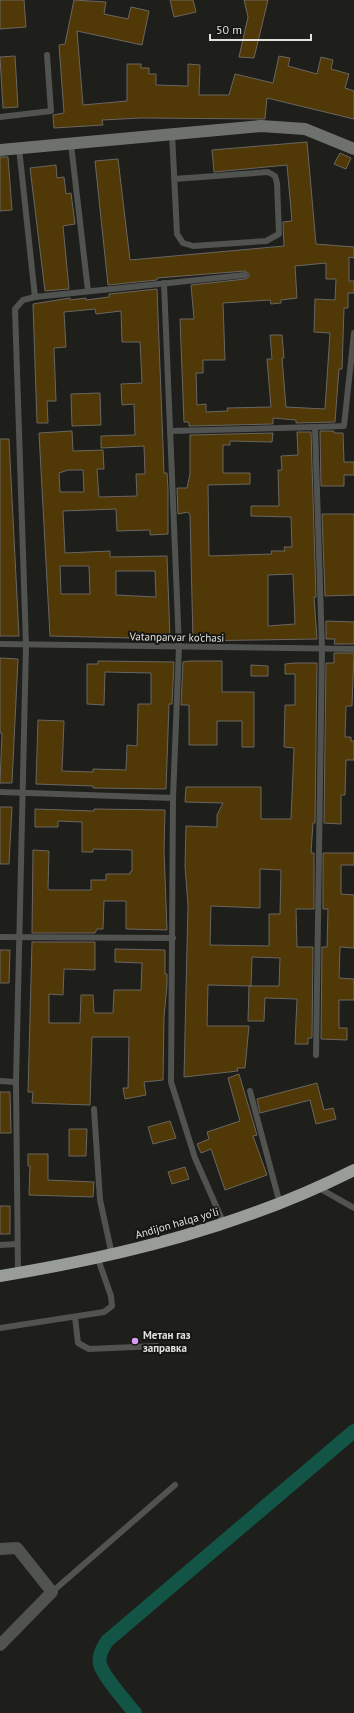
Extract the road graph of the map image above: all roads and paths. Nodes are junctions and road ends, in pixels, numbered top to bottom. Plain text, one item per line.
1 (46, 55) dead end
2 (0, 117) edge
3 (172, 134) junction
4 (71, 144) junction
5 (19, 148) junction
6 (354, 149) edge
7 (0, 150) edge
8 (174, 179) junction
9 (244, 274) dead end
10 (164, 283) junction
11 (88, 291) junction
12 (35, 296) junction
13 (354, 333) edge
14 (315, 427) junction
15 (170, 431) junction
16 (0, 644) edge
17 (26, 645) junction
18 (179, 647) junction
19 (322, 649) junction
20 (354, 649) edge
21 (0, 792) edge
22 (22, 792) junction
23 (173, 798) junction
24 (0, 937) edge
25 (18, 937) junction
26 (173, 938) junction
27 (316, 1055) dead end
28 (0, 1081) edge
29 (16, 1082) junction
30 (250, 1091) dead end
31 (94, 1109) dead end
32 (354, 1170) edge
33 (317, 1187) junction
34 (280, 1204) junction
35 (354, 1208) edge
36 (224, 1224) junction
37 (17, 1244) junction
38 (0, 1245) edge
39 (112, 1255) junction
40 (98, 1259) junction
41 (18, 1273) junction
42 (0, 1276) edge
43 (75, 1317) junction
44 (0, 1328) edge
45 (157, 1346) dead end
46 (175, 1485) dead end
47 (0, 1550) edge
48 (52, 1592) junction
49 (0, 1646) edge

1 - 2 lane
3 - 4 street
3 - 6 street
3 - 8 lane
4 - 5 street
4 - 11 lane
5 - 7 street
5 - 12 lane
8 - 8 lane
9 - 10 lane
10 - 11 lane
10 - 15 lane
11 - 12 lane
12 - 17 lane
13 - 14 lane
14 - 15 lane
14 - 19 lane
15 - 18 lane
16 - 17 lane, Vatanparvar ko'chasi
17 - 18 lane, Vatanparvar ko'chasi
17 - 22 lane
18 - 19 lane, Vatanparvar ko'chasi
18 - 23 lane
19 - 20 lane, Vatanparvar ko'chasi
19 - 27 lane
21 - 22 lane
22 - 23 lane
22 - 25 lane
23 - 26 lane
24 - 25 lane
25 - 26 lane
25 - 29 lane
26 - 36 lane
28 - 29 lane
29 - 37 lane
30 - 34 lane
31 - 39 lane
32 - 33 highway, Andijon halqa yo‘li
33 - 34 highway, Andijon halqa yo‘li
33 - 35 lane
34 - 36 highway, Andijon halqa yo‘li
36 - 39 highway, Andijon halqa yo‘li
37 - 38 lane
37 - 41 lane
39 - 40 highway, Andijon halqa yo‘li
40 - 41 highway, Andijon halqa yo‘li
40 - 43 lane
41 - 42 highway, Andijon halqa yo‘li
43 - 44 lane
43 - 45 lane
46 - 48 lane
47 - 48 street
48 - 49 street

